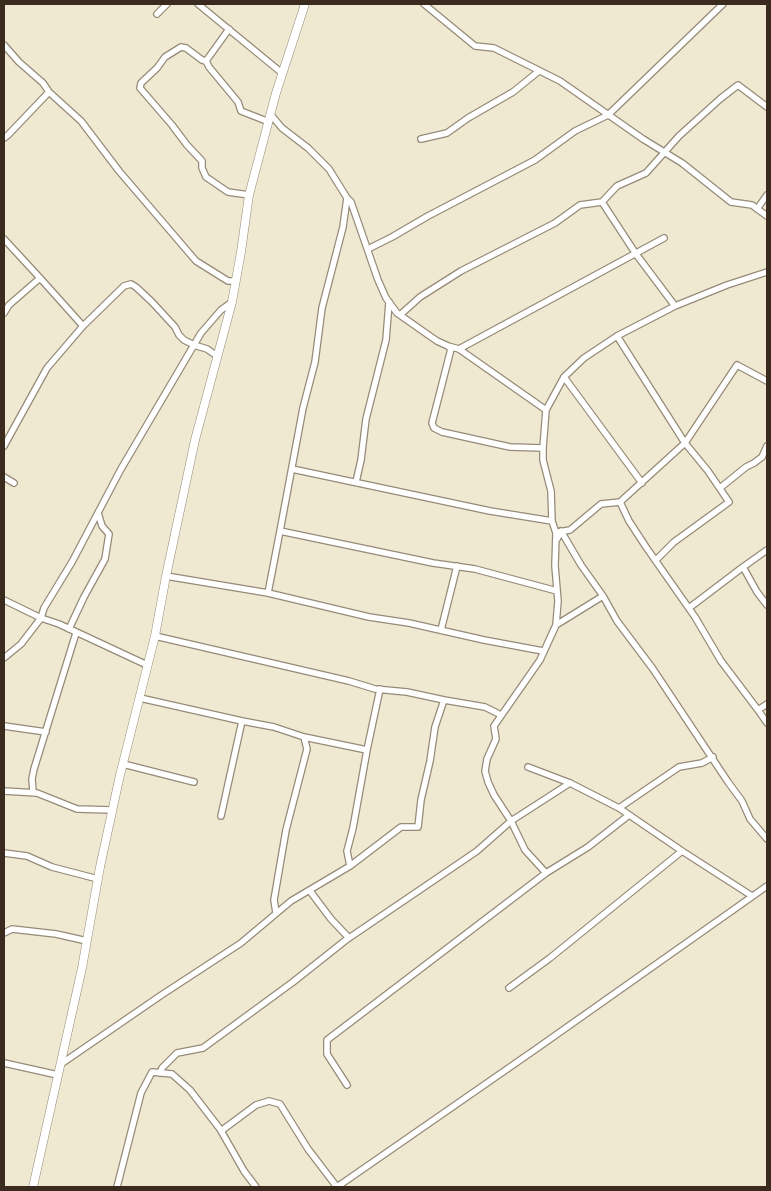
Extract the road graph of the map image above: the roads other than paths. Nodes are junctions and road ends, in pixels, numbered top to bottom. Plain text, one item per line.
1 (167, 4) edge
2 (198, 4) edge
3 (305, 4) edge
4 (424, 4) edge
5 (723, 4) edge
6 (157, 14) dead end
7 (229, 28) junction
8 (4, 45) edge
9 (206, 60) junction
10 (539, 71) junction
11 (282, 72) junction
12 (49, 92) junction
13 (767, 107) edge
14 (608, 115) junction
15 (270, 119) junction
16 (4, 138) edge
17 (421, 138) dead end
18 (663, 152) junction
19 (248, 195) junction
20 (767, 195) edge
21 (347, 198) junction
22 (602, 202) junction
23 (757, 209) junction
24 (767, 216) edge
25 (664, 238) dead end
26 (4, 239) edge
27 (368, 249) junction
28 (636, 254) junction
29 (767, 272) edge
30 (40, 278) junction
31 (236, 281) junction
32 (232, 302) junction
33 (389, 302) junction
34 (675, 306) junction
35 (4, 313) edge
36 (400, 315) junction
37 (83, 326) junction
38 (617, 336) junction
39 (194, 345) junction
40 (448, 346) junction
41 (459, 349) junction
42 (217, 356) junction
43 (564, 377) junction
44 (767, 380) edge
45 (546, 410) junction
46 (686, 444) junction
47 (4, 446) edge
48 (767, 446) edge
49 (542, 448) junction
50 (292, 469) junction
51 (4, 477) edge
52 (356, 482) junction
53 (14, 483) dead end
54 (642, 483) junction
55 (720, 488) junction
56 (620, 502) junction
57 (98, 513) junction
58 (552, 521) junction
59 (280, 531) junction
60 (558, 532) junction
61 (767, 550) edge
62 (656, 560) junction
63 (457, 566) junction
64 (743, 567) junction
65 (166, 576) junction
66 (557, 591) junction
67 (268, 593) junction
68 (603, 596) junction
69 (4, 600) edge
70 (767, 605) edge
71 (689, 608) junction
72 (41, 618) junction
73 (556, 625) junction
74 (69, 629) junction
75 (441, 630) junction
76 (76, 633) junction
77 (155, 636) junction
78 (544, 651) junction
79 (4, 658) edge
80 (147, 664) junction
81 (380, 689) junction
82 (140, 698) junction
83 (444, 700) junction
84 (767, 704) edge
85 (758, 710) junction
86 (501, 716) junction
87 (242, 721) junction
88 (767, 723) edge
89 (4, 726) edge
90 (46, 732) junction
91 (304, 737) junction
92 (367, 750) junction
93 (713, 757) junction
94 (123, 764) junction
95 (528, 767) dead end
96 (194, 782) dead end
97 (570, 783) junction
98 (4, 791) edge
99 (33, 792) junction
100 (619, 808) junction
101 (112, 810) junction
102 (629, 815) junction
103 (221, 816) dead end
104 (511, 821) junction
105 (767, 839) edge
106 (682, 850) junction
107 (4, 853) edge
108 (350, 866) junction
109 (546, 874) junction
110 (98, 879) junction
111 (767, 886) edge
112 (310, 890) junction
113 (752, 896) junction
114 (276, 913) junction
115 (4, 933) edge
116 (349, 938) junction
117 (87, 941) junction
118 (509, 988) dead end
119 (4, 1063) edge
120 (61, 1064) junction
121 (160, 1073) junction
122 (58, 1075) junction
123 (348, 1085) dead end
124 (221, 1131) junction
125 (33, 1187) edge
126 (118, 1187) edge
127 (256, 1187) edge
128 (337, 1187) edge

1 - 6 street
2 - 7 street
3 - 11 street
4 - 10 street
5 - 14 street
7 - 9 street
7 - 11 street
8 - 12 street
9 - 15 street
9 - 19 street
10 - 14 street
10 - 17 street
11 - 15 street
12 - 16 street
12 - 31 street
13 - 18 street
14 - 18 street
14 - 27 street
15 - 19 street
15 - 21 street
18 - 22 street
18 - 23 street
19 - 31 street
20 - 23 street
21 - 27 street
21 - 50 street
22 - 28 street
22 - 36 street
23 - 24 street
25 - 28 street
26 - 30 street
27 - 33 street
28 - 34 street
28 - 41 street
29 - 34 street
30 - 35 street
30 - 37 street
31 - 32 street
32 - 39 street
32 - 42 street
33 - 36 street
33 - 52 street
34 - 38 street
36 - 40 street
37 - 39 street
37 - 47 street
38 - 43 street
38 - 46 street
39 - 42 street
39 - 57 street
40 - 41 street
40 - 49 street
41 - 45 street
42 - 65 street
43 - 45 street
43 - 54 street
44 - 46 street
45 - 49 street
46 - 54 street
46 - 55 street
48 - 55 street
49 - 58 street
50 - 52 street
50 - 59 street
51 - 53 street
52 - 58 street
54 - 56 street
55 - 62 street
56 - 60 street
56 - 62 street
57 - 72 street
57 - 74 street
58 - 60 street
59 - 63 street
59 - 67 street
60 - 66 street
60 - 68 street
61 - 64 street
62 - 71 street
63 - 66 street
63 - 75 street
64 - 70 street
64 - 71 street
65 - 67 street
65 - 77 street
66 - 73 street
67 - 75 street
68 - 73 street
68 - 93 street
69 - 72 street
71 - 85 street
72 - 74 street
72 - 79 street
73 - 78 street
74 - 76 street
75 - 78 street
76 - 80 street
76 - 90 street
77 - 80 street
77 - 81 street
78 - 86 street
80 - 82 street
81 - 83 street
81 - 92 street
82 - 87 street
82 - 94 street
83 - 86 street
83 - 108 street
84 - 85 street
85 - 88 street
86 - 104 street
87 - 91 street
87 - 103 street
89 - 90 street
90 - 99 street
91 - 92 street
91 - 114 street
92 - 108 street
93 - 100 street
93 - 105 street
94 - 96 street
94 - 101 street
95 - 97 street
97 - 100 street
97 - 104 street
98 - 99 street
99 - 101 street
100 - 102 street
101 - 110 street
102 - 106 street
102 - 109 street
104 - 109 street
104 - 116 street
106 - 113 street
106 - 118 street
107 - 110 street
108 - 112 street
109 - 123 street
110 - 117 street
111 - 113 street
112 - 114 street
112 - 116 street
113 - 128 street
114 - 120 street
115 - 117 street
116 - 121 street
117 - 120 street
119 - 122 street
120 - 122 street
121 - 124 street
121 - 126 street
122 - 125 street
124 - 127 street
124 - 128 street

